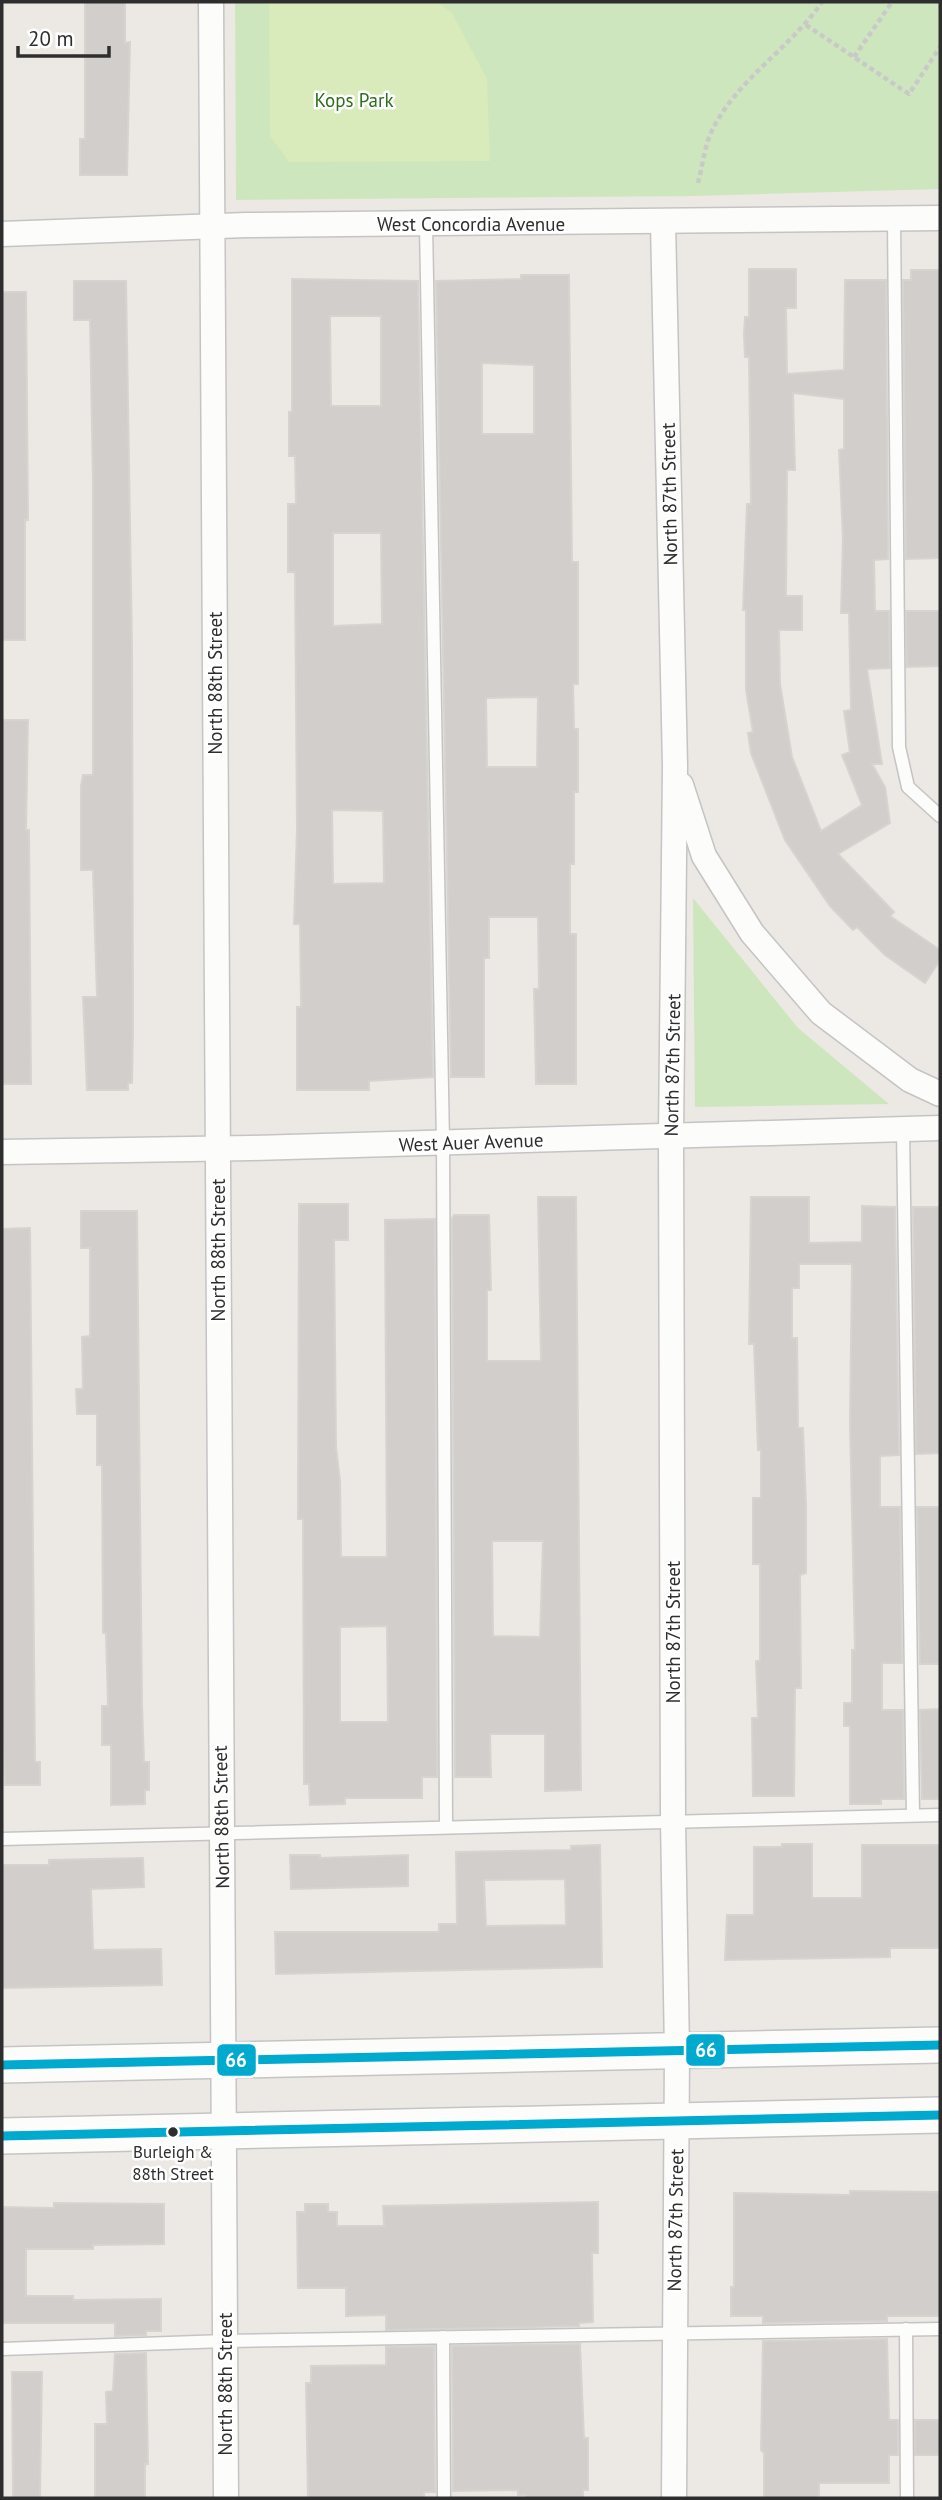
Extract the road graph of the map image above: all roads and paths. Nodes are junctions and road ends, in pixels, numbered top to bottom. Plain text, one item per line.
1 (211, 2) edge
2 (822, 2) edge
3 (892, 2) edge
4 (806, 25) junction
5 (940, 47) edge
6 (854, 57) junction
7 (698, 183) dead end
8 (940, 218) edge
9 (894, 220) junction
10 (663, 223) junction
11 (426, 225) junction
12 (212, 226) junction
13 (2, 234) edge
14 (675, 766) junction
15 (940, 816) edge
16 (940, 1094) edge
17 (940, 1128) edge
18 (903, 1129) junction
19 (671, 1135) junction
20 (443, 1143) junction
21 (218, 1148) junction
22 (2, 1152) edge
23 (913, 1815) junction
24 (940, 1815) edge
25 (673, 1820) junction
26 (446, 1827) junction
27 (220, 1834) junction
28 (2, 1839) edge
29 (940, 2046) edge
30 (677, 2052) junction
31 (225, 2060) junction
32 (2, 2065) edge
33 (940, 2115) edge
34 (677, 2120) junction
35 (224, 2133) junction
36 (2, 2136) edge
37 (906, 2329) junction
38 (940, 2329) edge
39 (674, 2333) junction
40 (443, 2337) junction
41 (225, 2341) junction
42 (2, 2349) edge
43 (226, 2498) edge
44 (444, 2498) edge
45 (674, 2498) edge
46 (908, 2498) edge

1 - 12 street, North 88th Street
2 - 4 path
3 - 6 path
4 - 6 path
4 - 7 path
5 - 6 path
8 - 9 street, West Concordia Avenue
9 - 10 street, West Concordia Avenue
9 - 15 lane
10 - 11 street, West Concordia Avenue
10 - 14 street, North 87th Street
11 - 12 street, West Concordia Avenue
11 - 20 lane
12 - 13 street, West Concordia Avenue
12 - 21 street, North 88th Street
14 - 16 street, North 87th Street
14 - 19 street, North 87th Street
17 - 18 street, West Auer Avenue
18 - 19 street, West Auer Avenue
18 - 23 lane
19 - 20 street, West Auer Avenue
19 - 25 street, North 87th Street
20 - 21 street, West Auer Avenue
20 - 26 lane
21 - 22 street, West Auer Avenue
21 - 27 street, North 88th Street
23 - 24 lane
23 - 25 lane
25 - 26 lane
25 - 30 street, North 87th Street
26 - 27 lane
27 - 28 lane
27 - 31 street, North 88th Street
29 - 30 main road
30 - 31 main road
30 - 34 street, North 87th Street
31 - 32 main road
31 - 35 street, North 88th Street
33 - 34 main road
34 - 35 main road
34 - 39 street, North 87th Street
35 - 36 main road
35 - 41 street, North 88th Street
37 - 38 lane
37 - 39 lane
37 - 46 lane
39 - 40 lane
39 - 45 street, North 87th Street
40 - 41 lane
40 - 44 lane
41 - 42 lane
41 - 43 street, North 88th Street

